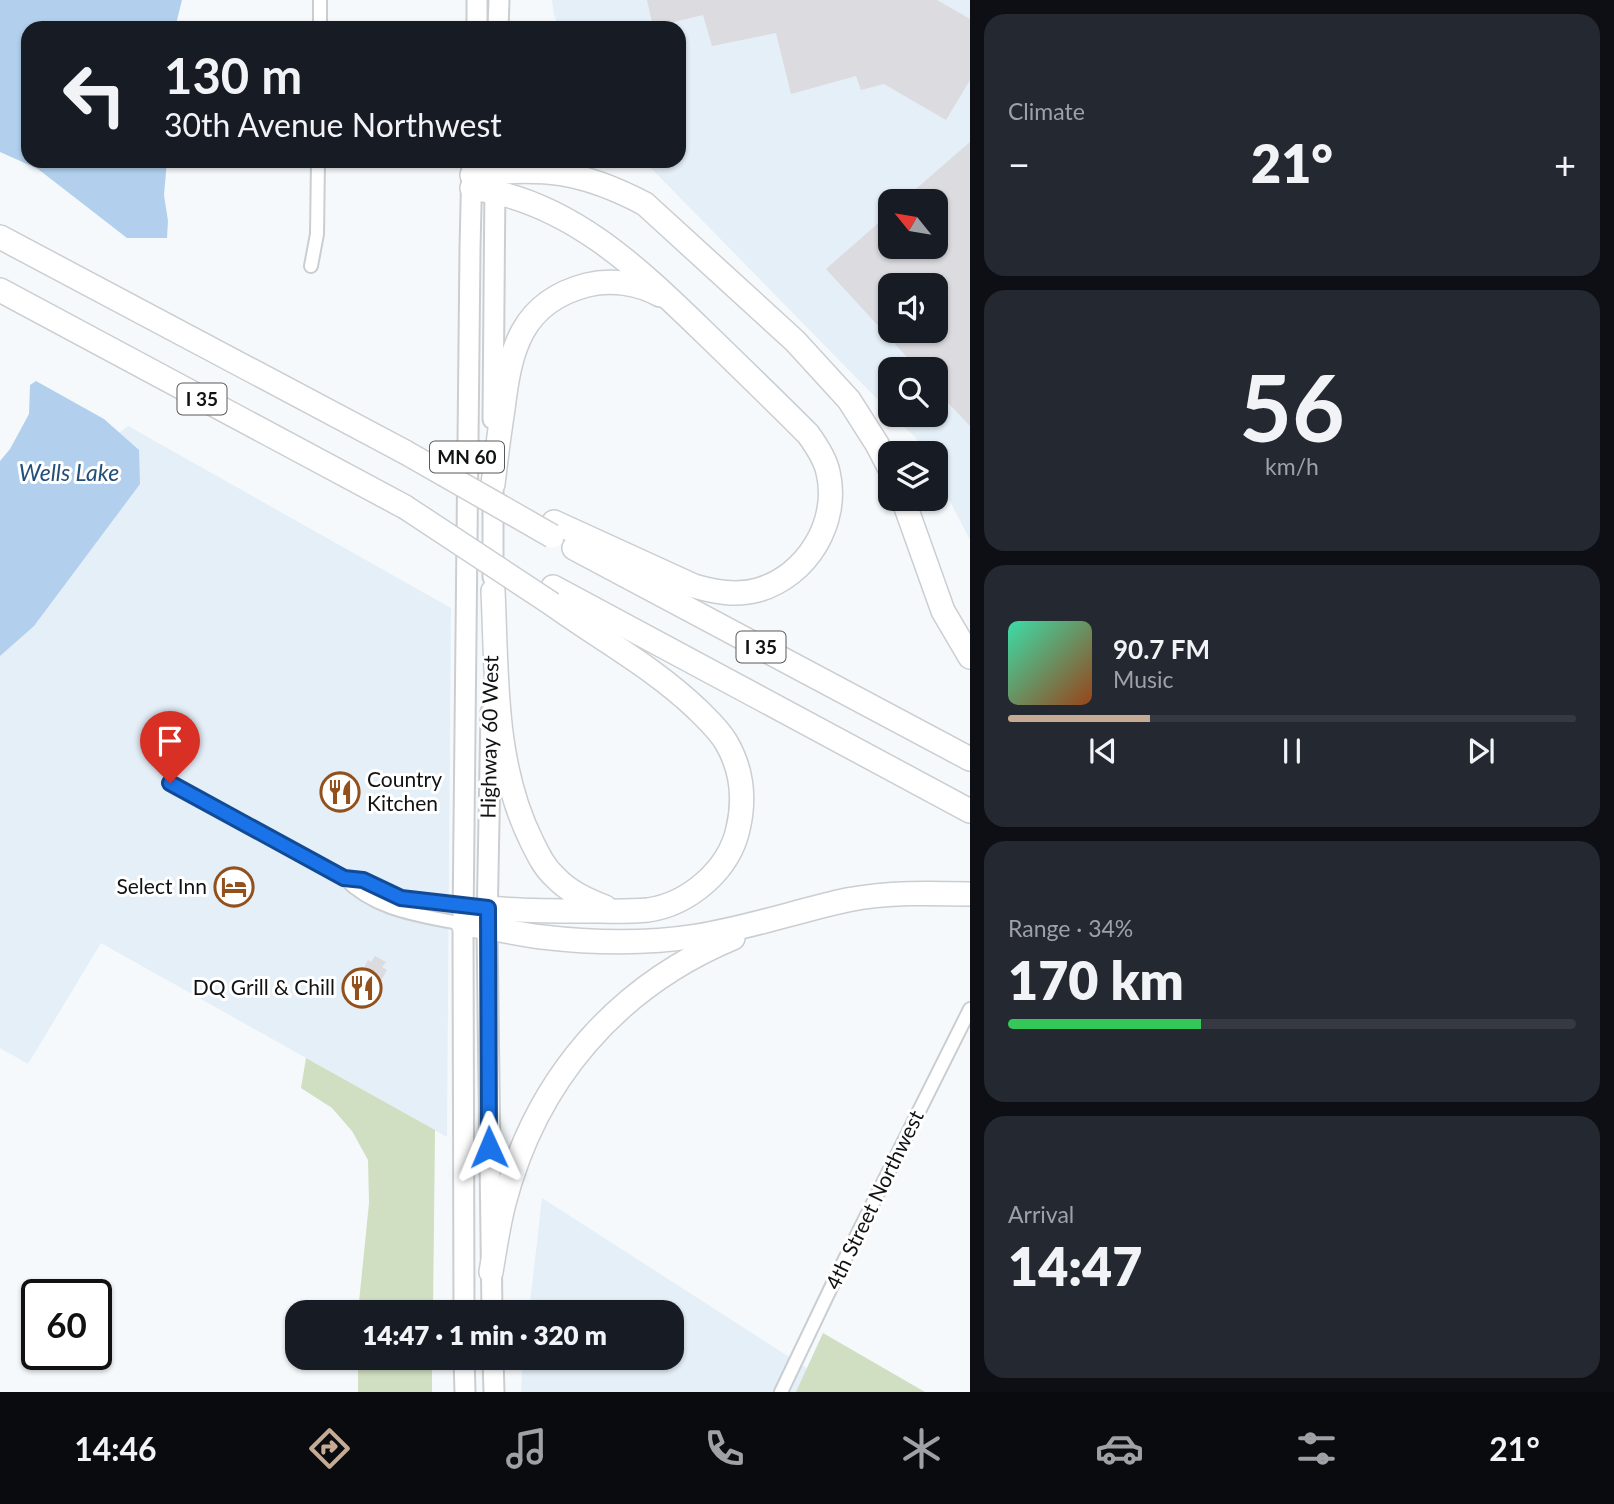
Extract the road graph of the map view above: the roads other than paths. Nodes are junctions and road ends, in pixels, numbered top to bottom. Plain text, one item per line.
1 (320, 0) edge
2 (477, 0) edge
3 (499, 0) edge
4 (320, 21) edge
5 (477, 21) edge
6 (498, 21) edge
7 (318, 168) edge
8 (472, 175) edge
9 (495, 175) edge
10 (0, 237) edge
11 (311, 266) dead end
12 (0, 290) edge
13 (680, 309) junction
14 (878, 446) edge
15 (493, 484) junction
16 (907, 511) edge
17 (553, 529) junction
18 (493, 591) junction
19 (552, 596) junction
20 (970, 657) edge
21 (970, 759) edge
22 (170, 783) dead end
23 (970, 811) edge
24 (344, 878) junction
25 (970, 894) edge
26 (625, 911) junction
27 (463, 915) junction
28 (488, 918) junction
29 (775, 920) junction
30 (970, 1009) edge
31 (491, 1272) junction
32 (464, 1300) edge
33 (492, 1300) edge
34 (464, 1370) edge
35 (493, 1370) edge
36 (465, 1392) edge
37 (494, 1392) edge
38 (781, 1392) edge

1 - 4 street
2 - 5 main road
3 - 6 main road
7 - 11 street
8 - 9 highway
8 - 27 main road, Highway 60 West / MN 60
9 - 13 highway
9 - 14 highway
9 - 15 main road, Highway 60 West / MN 60
10 - 17 highway, I 35, bridge
12 - 19 highway, I 35, bridge
13 - 15 highway
13 - 17 highway
15 - 18 main road, Highway 60 West / MN 60
16 - 20 highway
17 - 21 highway, I 35
18 - 26 highway
18 - 28 main road, Highway 60 West / MN 60
19 - 23 highway, I 35
19 - 26 highway
22 - 24 street
24 - 27 street
24 - 27 street
25 - 29 highway
26 - 28 highway
27 - 28 highway
27 - 32 main road, Highway 60 West / MN 60
28 - 29 highway
28 - 31 main road, Highway 60 West / MN 60
29 - 31 highway
30 - 38 street, 4th Street Northwest
31 - 33 main road, Highway 60 West / MN 60
34 - 36 main road
35 - 37 main road

